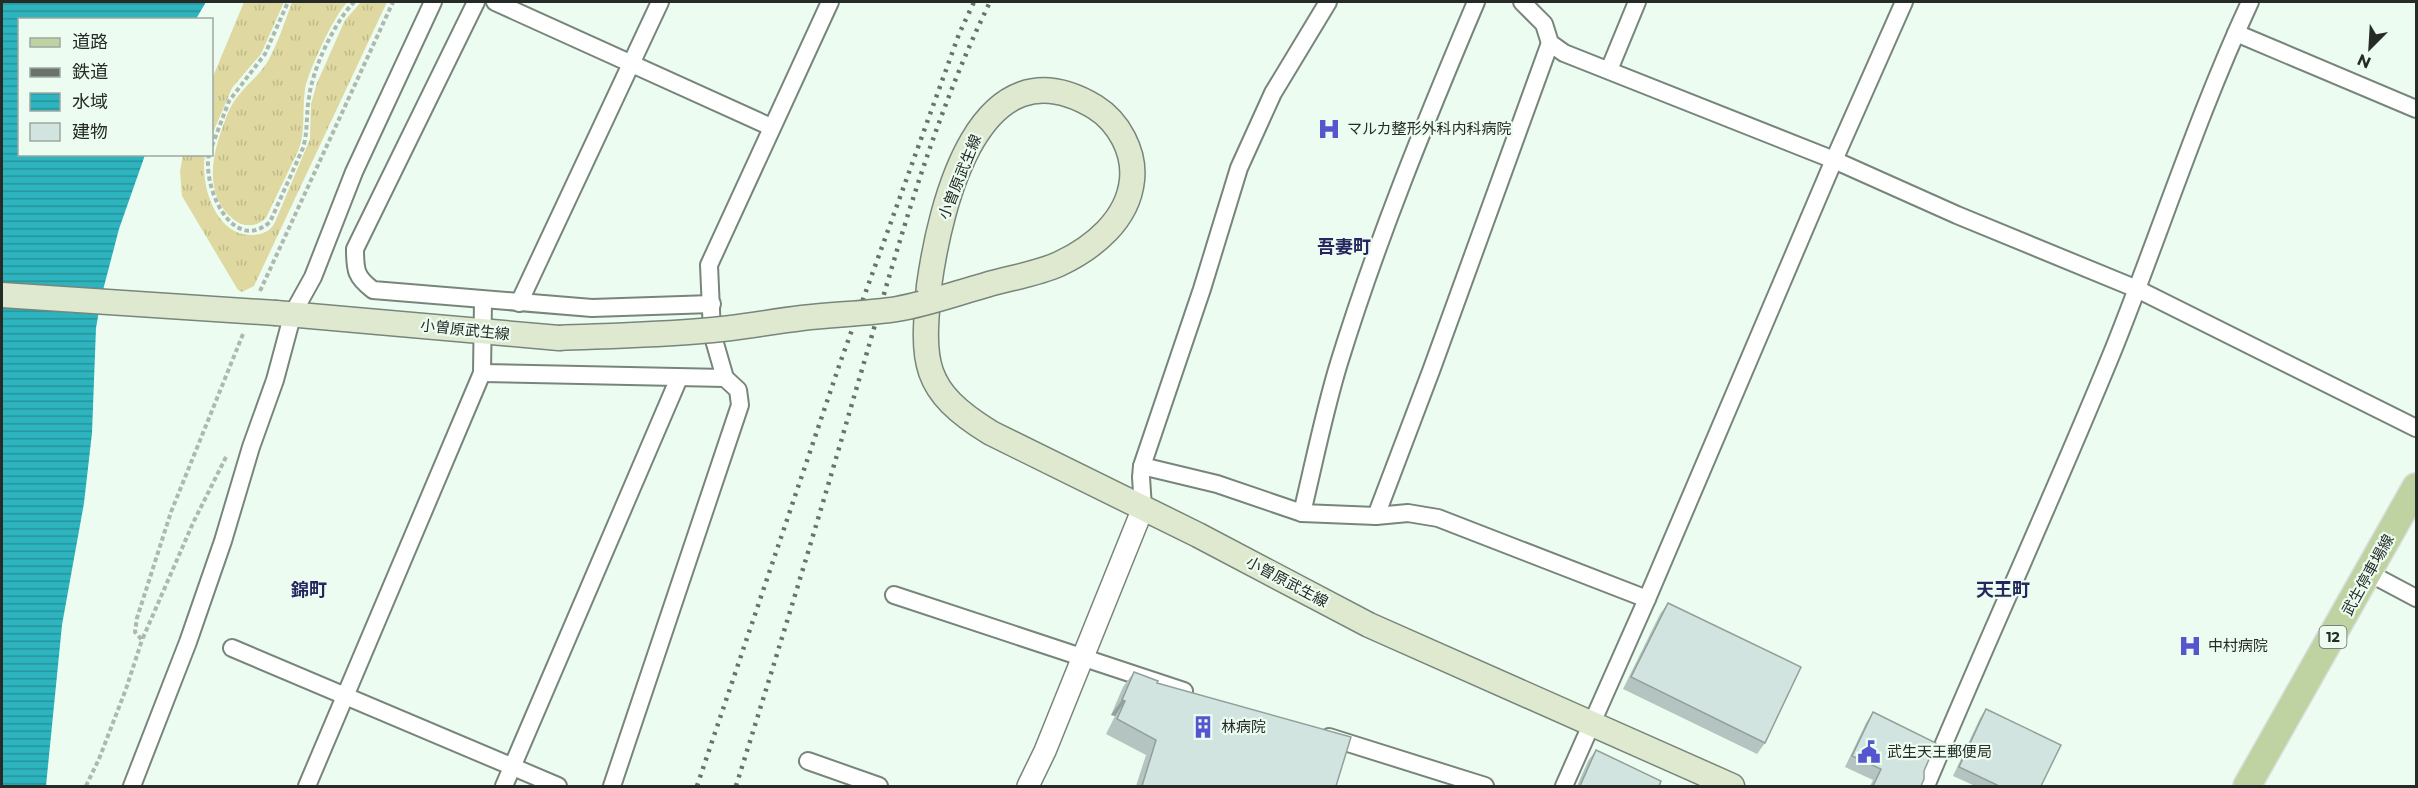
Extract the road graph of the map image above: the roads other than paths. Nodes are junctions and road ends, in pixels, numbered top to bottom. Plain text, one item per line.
1 (433, 2) edge
2 (476, 2) edge
3 (495, 2) edge
4 (660, 2) edge
5 (830, 2) edge
6 (1328, 2) edge
7 (1476, 2) edge
8 (1522, 2) edge
9 (1637, 2) edge
10 (1904, 2) edge
11 (2250, 2) edge
12 (2236, 33) junction
13 (1550, 42) junction
14 (632, 63) junction
15 (1609, 70) junction
16 (2416, 110) edge
17 (771, 127) junction
18 (1834, 160) junction
19 (2137, 289) junction
20 (2, 295) edge
21 (483, 301) junction
22 (519, 303) junction
23 (712, 304) junction
24 (275, 309) junction
25 (484, 333) junction
26 (482, 373) junction
27 (679, 378) junction
28 (725, 378) junction
29 (2416, 428) edge
30 (1142, 466) junction
31 (2416, 487) edge
32 (1143, 508) junction
33 (1302, 513) junction
34 (1376, 516) junction
35 (2369, 573) junction
36 (894, 595) dead end
37 (2416, 598) edge
38 (1647, 599) junction
39 (232, 648) dead end
40 (1083, 659) junction
41 (1195, 694) edge
42 (345, 695) junction
43 (1591, 724) junction
44 (1318, 733) edge
45 (808, 761) dead end
46 (513, 767) junction
47 (132, 786) edge
48 (307, 786) edge
49 (504, 786) edge
50 (558, 786) edge
51 (612, 786) edge
52 (879, 786) edge
53 (1028, 786) edge
54 (1485, 786) edge
55 (1564, 786) edge
56 (1732, 786) edge
57 (1926, 786) edge
58 (2247, 786) edge

1 - 24 street
2 - 21 street
3 - 14 street
4 - 14 street
5 - 17 street
6 - 30 street
7 - 33 street
8 - 13 street
9 - 15 street
10 - 18 street
11 - 12 street
12 - 16 street
12 - 19 street
13 - 15 street
13 - 34 street
14 - 17 street
14 - 22 street
15 - 18 street
17 - 23 street
18 - 19 street
18 - 38 street
19 - 29 street
19 - 57 street
20 - 24 main road, 小曽原武生線, bridge
21 - 22 street
21 - 25 street
22 - 23 street
23 - 28 street
24 - 25 main road, 小曽原武生線
24 - 47 street
25 - 26 street
25 - 32 main road, 小曽原武生線, bridge
26 - 27 street
26 - 42 street
27 - 28 street
27 - 46 street
28 - 51 street
30 - 32 street
30 - 33 street
31 - 35 main road, 武生停車場線 / 12
32 - 40 street
32 - 43 main road, 小曽原武生線
33 - 34 street
34 - 38 street
35 - 37 street
35 - 58 main road, 武生停車場線 / 12
36 - 40 street
38 - 43 street
39 - 42 street
40 - 41 street
40 - 53 street
42 - 46 street
42 - 48 street
43 - 55 street
43 - 56 main road, 小曽原武生線
44 - 54 street
45 - 52 street
46 - 49 street
46 - 50 street

